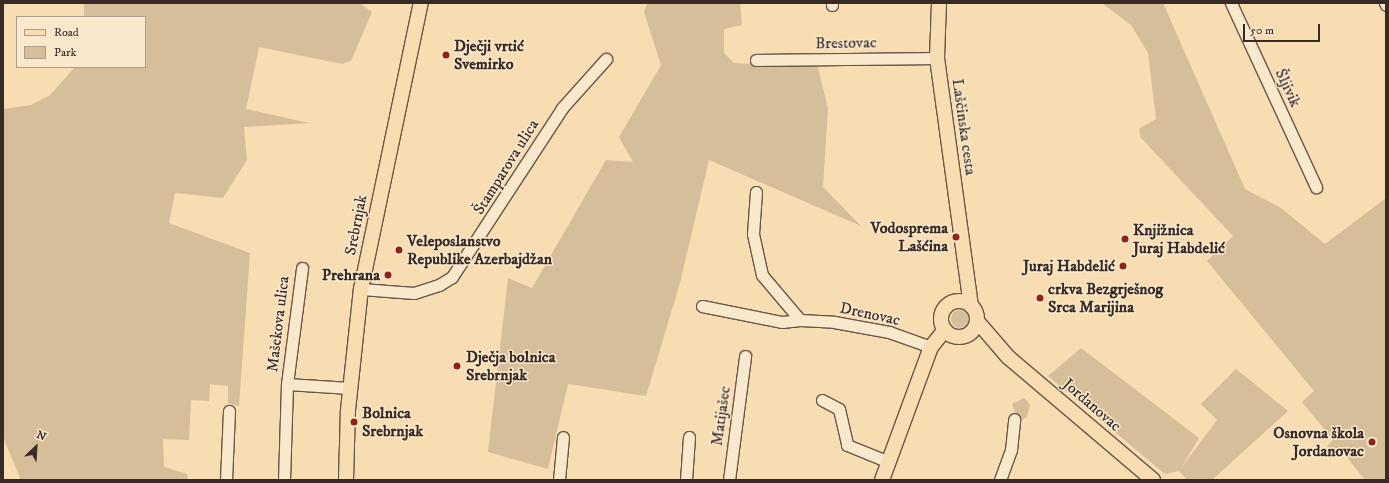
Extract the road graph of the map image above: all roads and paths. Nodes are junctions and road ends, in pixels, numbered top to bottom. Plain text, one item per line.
1 (420, 3) edge
2 (939, 3) edge
3 (1231, 3) edge
4 (937, 58) junction
5 (606, 59) dead end
6 (756, 60) dead end
7 (1316, 187) dead end
8 (756, 192) dead end
9 (965, 256) junction
10 (302, 268) dead end
11 (361, 289) junction
12 (950, 304) junction
13 (702, 306) dead end
14 (971, 306) junction
15 (800, 320) junction
16 (977, 321) junction
17 (945, 330) junction
18 (965, 336) junction
19 (931, 347) junction
20 (745, 356) dead end
21 (1008, 357) junction
22 (287, 384) junction
23 (350, 388) junction
24 (822, 400) dead end
25 (229, 411) dead end
26 (1014, 419) dead end
27 (563, 437) dead end
28 (689, 437) dead end
29 (889, 462) junction
30 (226, 480) edge
31 (284, 480) edge
32 (346, 480) edge
33 (559, 480) edge
34 (686, 480) edge
35 (729, 480) edge
36 (882, 480) edge
37 (1000, 480) edge
38 (1153, 480) edge

1 - 11 main road, Srebrnjak
2 - 4 main road, Laščinska cesta
3 - 7 street, Šljivik
4 - 6 street, Brestovac
4 - 9 main road, Laščinska cesta
5 - 11 street, Štamparova ulica
8 - 15 street
9 - 12 main road, Laščinska cesta
9 - 14 main road, Laščinska cesta
10 - 22 street, Mašekova ulica
11 - 23 main road, Srebrnjak
12 - 14 main road
12 - 17 main road
13 - 15 street, Drenovac
14 - 16 main road
15 - 19 street, Drenovac
16 - 18 main road
16 - 21 main road, Jordanovac
17 - 18 main road
17 - 19 main road
18 - 21 main road, Jordanovac
19 - 29 main road
20 - 35 street, Matijašec
21 - 38 main road, Jordanovac
22 - 23 street, Mašekova ulica
22 - 31 street, Mašekova ulica
23 - 32 main road, Srebrnjak
24 - 29 street
25 - 30 street
26 - 37 street
27 - 33 street
28 - 34 street
29 - 36 main road

